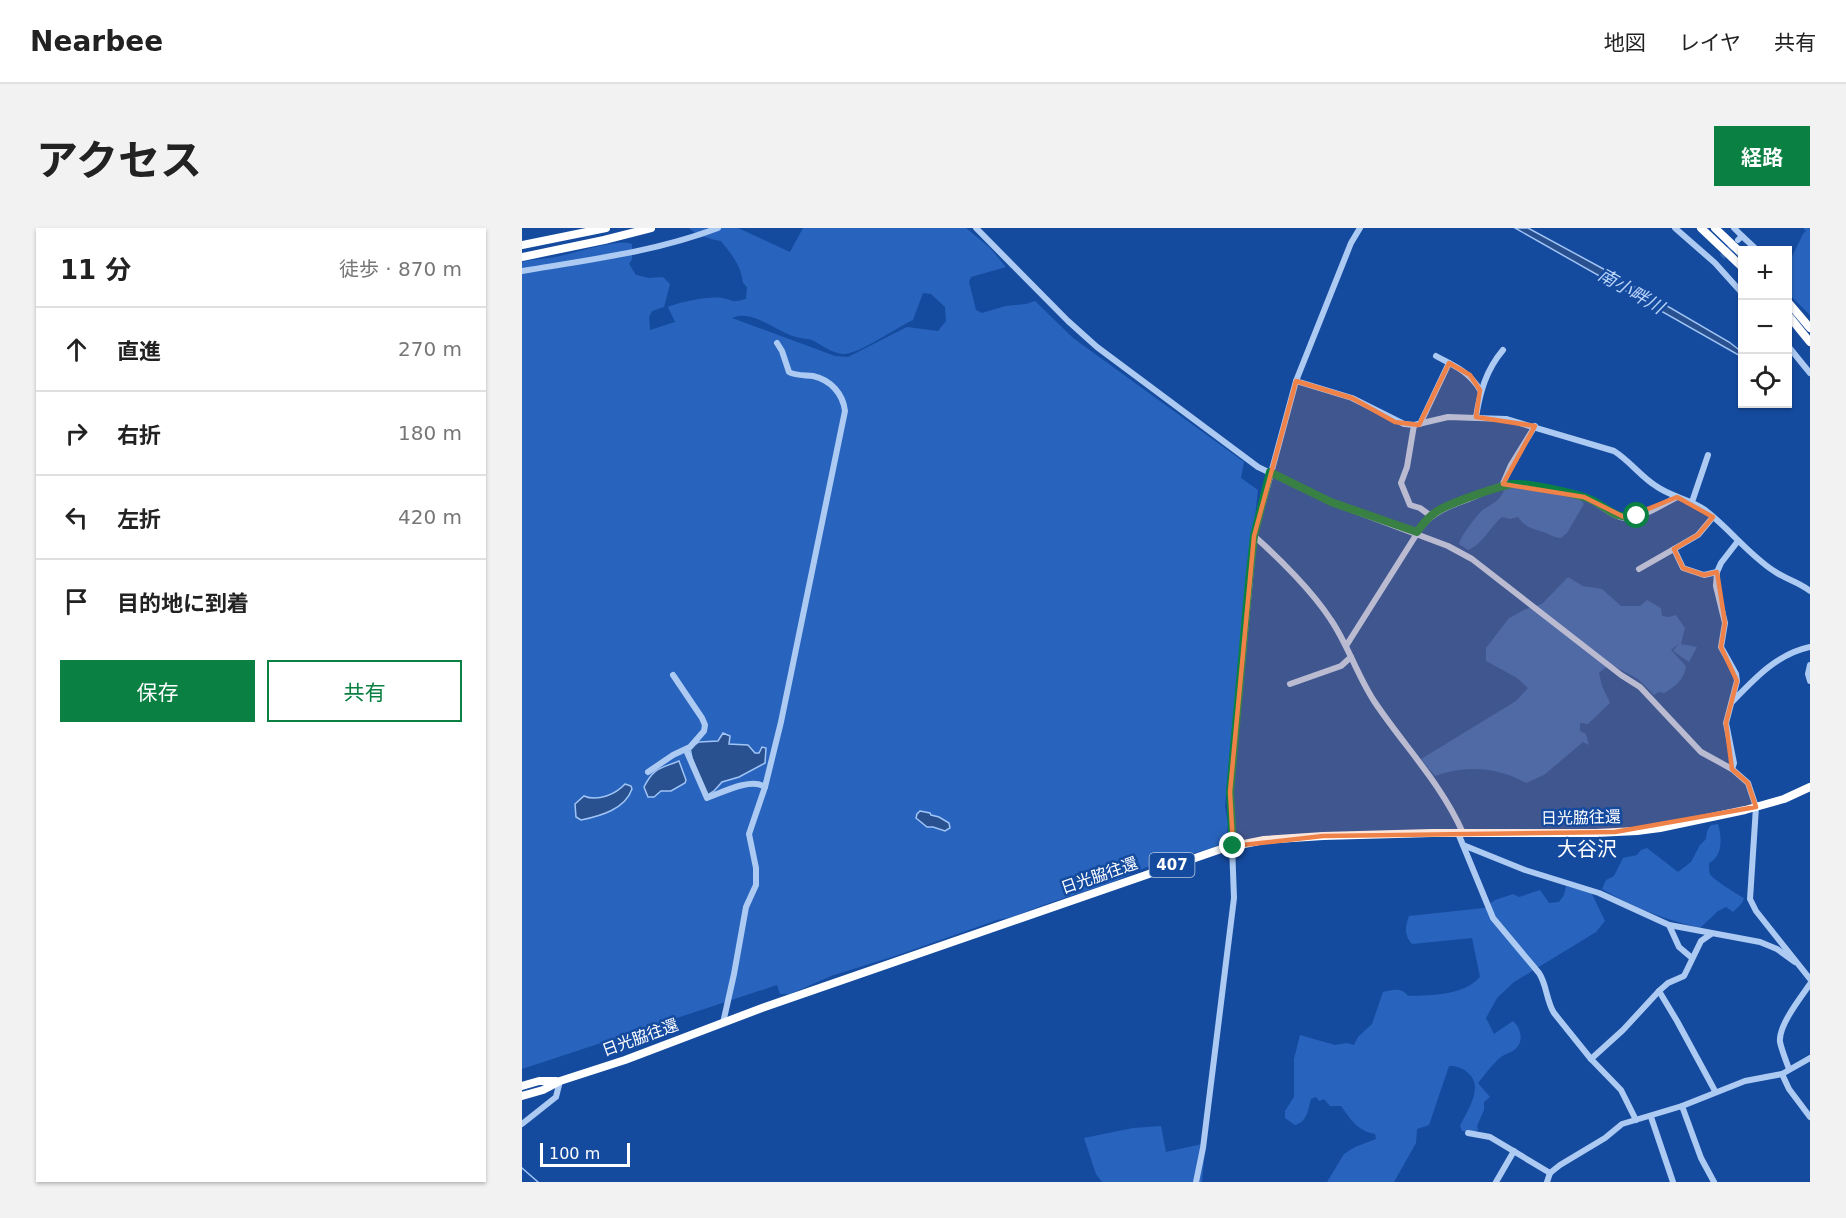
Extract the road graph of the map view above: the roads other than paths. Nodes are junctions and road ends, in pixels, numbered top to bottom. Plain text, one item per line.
1 (606, 228) edge
2 (651, 228) edge
3 (718, 228) edge
4 (976, 228) edge
5 (1359, 228) edge
6 (1674, 228) edge
7 (1701, 228) edge
8 (1715, 228) edge
9 (1734, 228) edge
10 (522, 245) edge
11 (1751, 246) edge
12 (1738, 249) edge
13 (522, 257) edge
14 (1722, 257) tunnel mouth
15 (1738, 262) edge
16 (1715, 263) junction
17 (522, 271) edge
18 (1738, 288) edge
19 (1792, 307) edge
20 (1792, 320) edge
21 (1810, 328) edge
22 (1810, 342) edge
23 (777, 343) dead end
24 (1503, 350) dead end
25 (1792, 351) edge
26 (1436, 356) dead end
27 (1449, 363) junction
28 (1810, 373) edge
29 (1296, 381) junction
30 (1480, 390) junction
31 (1476, 417) junction
32 (1417, 424) junction
33 (1536, 426) junction
34 (1708, 455) dead end
35 (1270, 472) junction
36 (1502, 486) junction
37 (1677, 497) junction
38 (1692, 501) junction
39 (1431, 516) junction
40 (1713, 517) junction
41 (1417, 532) junction
42 (1254, 536) junction
43 (1738, 541) junction
44 (1674, 549) junction
45 (1639, 569) dead end
46 (1717, 572) junction
47 (1810, 591) edge
48 (1346, 646) junction
49 (1810, 647) edge
50 (1351, 657) junction
51 (1810, 665) edge
52 (673, 675) dead end
53 (1810, 681) edge
54 (1290, 684) dead end
55 (1732, 702) junction
56 (686, 750) junction
57 (1732, 769) junction
58 (648, 772) dead end
59 (765, 787) junction
60 (1810, 787) edge
61 (1756, 807) junction
62 (1460, 833) junction
63 (1463, 845) junction
64 (1233, 846) junction
65 (1669, 925) junction
66 (1711, 934) junction
67 (1692, 958) junction
68 (1799, 963) junction
69 (1810, 979) edge
70 (1810, 984) edge
71 (1659, 991) junction
72 (723, 1023) junction
73 (1810, 1058) edge
74 (1591, 1059) junction
75 (1789, 1069) junction
76 (1782, 1074) junction
77 (560, 1080) junction
78 (522, 1086) edge
79 (1715, 1092) junction
80 (522, 1096) edge
81 (1682, 1106) junction
82 (1651, 1117) junction
83 (1810, 1117) edge
84 (1636, 1120) junction
85 (522, 1124) edge
86 (1468, 1133) dead end
87 (1514, 1151) junction
88 (1550, 1173) junction
89 (1196, 1182) edge
90 (1496, 1182) edge
91 (1547, 1182) edge
92 (1673, 1182) edge
93 (1714, 1182) edge

1 - 10 highway
2 - 13 highway
3 - 17 street
4 - 35 street
5 - 29 street
6 - 16 street
7 - 15 highway
8 - 12 highway
9 - 11 street
14 - 16 street
16 - 18 street
19 - 21 highway
20 - 22 highway
23 - 59 street
24 - 30 street
25 - 28 street
26 - 27 street
27 - 30 street
27 - 32 street
29 - 32 street
29 - 35 street
30 - 31 street
31 - 32 street
31 - 33 street
32 - 39 street
33 - 36 street
33 - 37 street
34 - 38 street
35 - 41 street
35 - 42 street
36 - 37 street
36 - 39 street
37 - 38 street
38 - 40 street
39 - 41 street
40 - 43 street
40 - 44 street
41 - 48 street
41 - 57 street
42 - 48 street
42 - 64 street
43 - 46 street
43 - 47 street
44 - 45 street
44 - 46 street
46 - 55 street
48 - 50 street
49 - 55 street
50 - 54 street
50 - 62 street
51 - 53 street
52 - 56 street
55 - 57 street
56 - 58 street
56 - 59 street
57 - 61 street
59 - 72 street
60 - 61 highway, 日光脇往還 / 407
61 - 62 highway, 日光脇往還 / 407
61 - 68 street
62 - 63 street
62 - 64 highway, 日光脇往還 / 407
63 - 65 street
63 - 74 street
64 - 72 highway, 日光脇往還 / 407
64 - 89 street
65 - 66 street
65 - 67 street
66 - 67 street
66 - 68 street
67 - 71 street
68 - 69 street
70 - 75 street
71 - 74 street
71 - 79 street
72 - 77 highway, 日光脇往還 / 407
73 - 75 street
74 - 84 street
75 - 76 street
76 - 79 street
76 - 83 street
77 - 78 highway, 407
77 - 80 highway, 407
77 - 85 street
79 - 81 street
81 - 82 street
81 - 93 street
82 - 84 street
82 - 92 street
84 - 88 street
86 - 87 street
87 - 88 street
87 - 90 street
88 - 91 street

